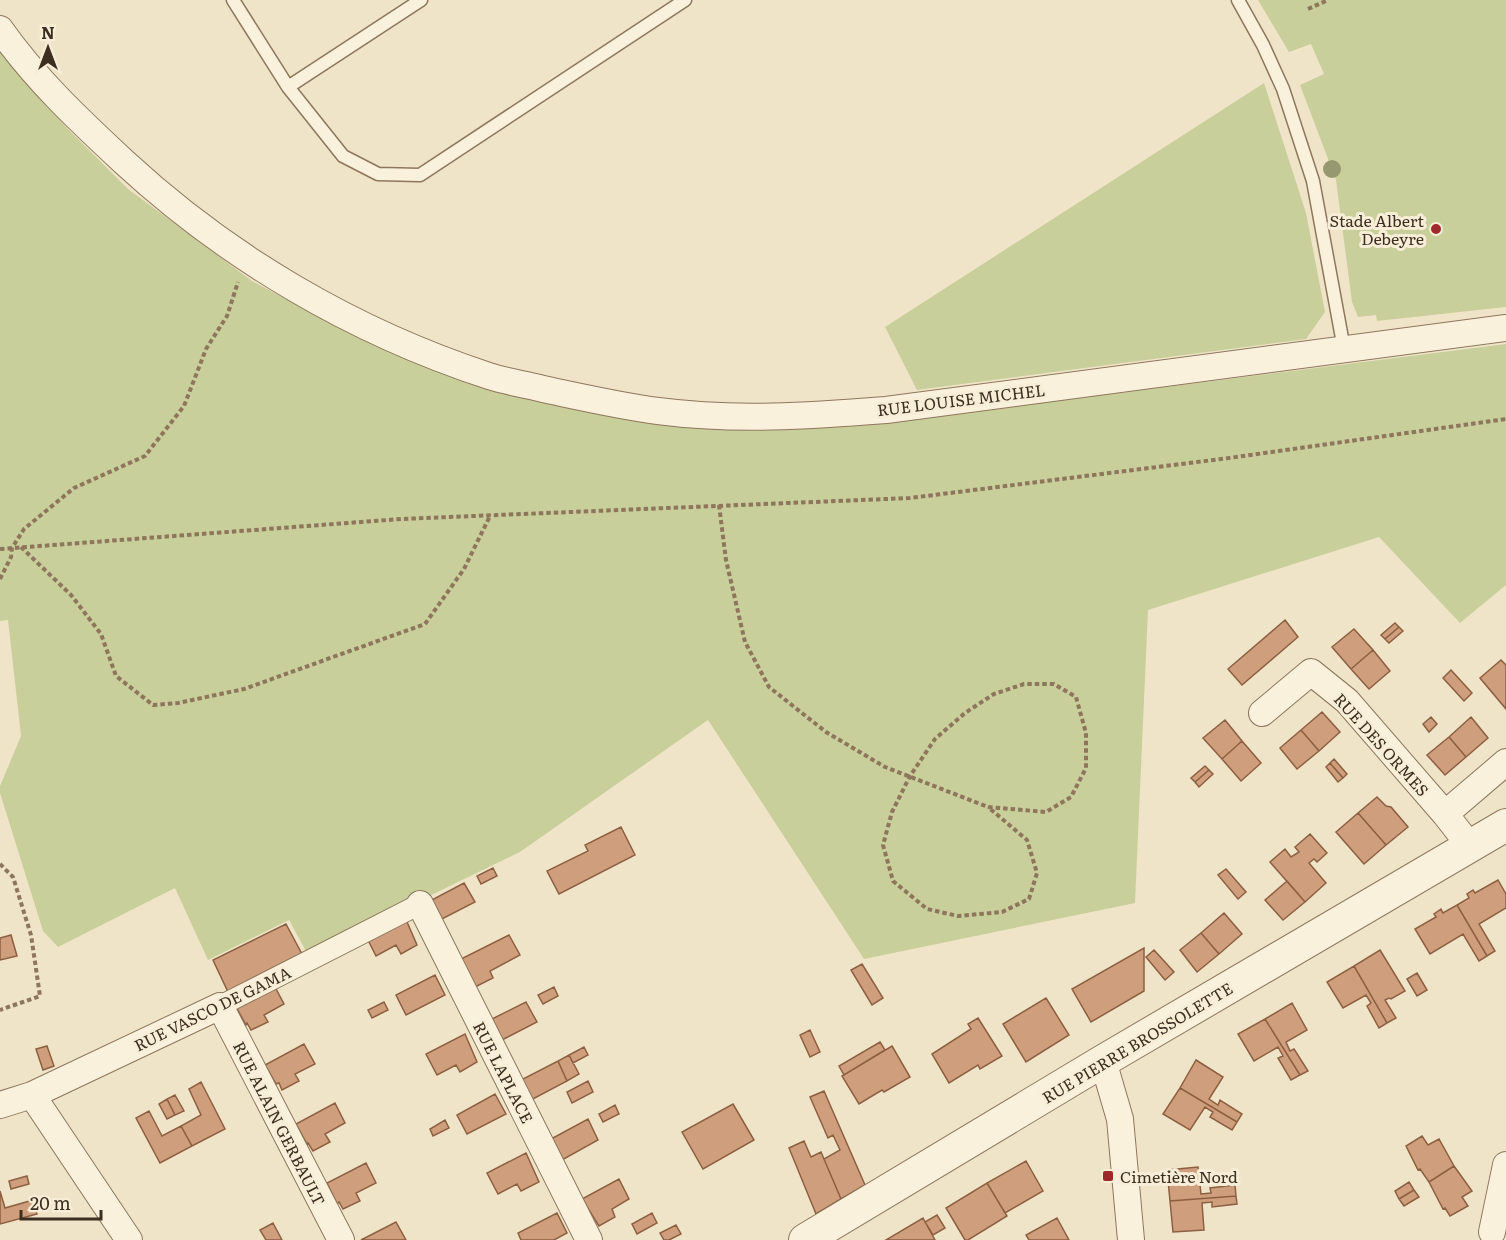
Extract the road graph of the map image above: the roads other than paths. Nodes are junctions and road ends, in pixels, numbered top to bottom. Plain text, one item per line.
1 (233, 0) edge
2 (420, 0) edge
3 (685, 0) edge
4 (1238, 0) edge
5 (0, 28) edge
6 (288, 87) junction
7 (1506, 328) edge
8 (1344, 349) junction
9 (1262, 713) dead end
10 (1506, 762) edge
11 (1445, 814) junction
12 (1506, 825) edge
13 (1470, 846) junction
14 (420, 904) joint
15 (220, 1006) junction
16 (1103, 1061) junction
17 (32, 1095) junction
18 (0, 1105) edge
19 (1506, 1165) edge
20 (1492, 1232) edge
21 (129, 1240) edge
22 (341, 1240) edge
23 (589, 1240) edge
24 (805, 1240) edge
25 (1131, 1240) edge

1 - 6 lane
2 - 6 lane
3 - 6 lane
4 - 8 lane
5 - 8 street, RUE LOUISE MICHEL
7 - 8 street, RUE LOUISE MICHEL
9 - 11 street, RUE DES ORMES
10 - 11 street
11 - 13 street
12 - 13 street, RUE PIERRE BROSSOLETTE
13 - 16 street, RUE PIERRE BROSSOLETTE
14 - 15 street, RUE VASCO DE GAMA
14 - 23 street, RUE LAPLACE
15 - 17 street, RUE VASCO DE GAMA
15 - 22 street, RUE ALAIN GERBAULT
16 - 24 street, RUE PIERRE BROSSOLETTE
16 - 25 street
17 - 18 street, RUE VASCO DE GAMA
17 - 21 street
19 - 20 street

